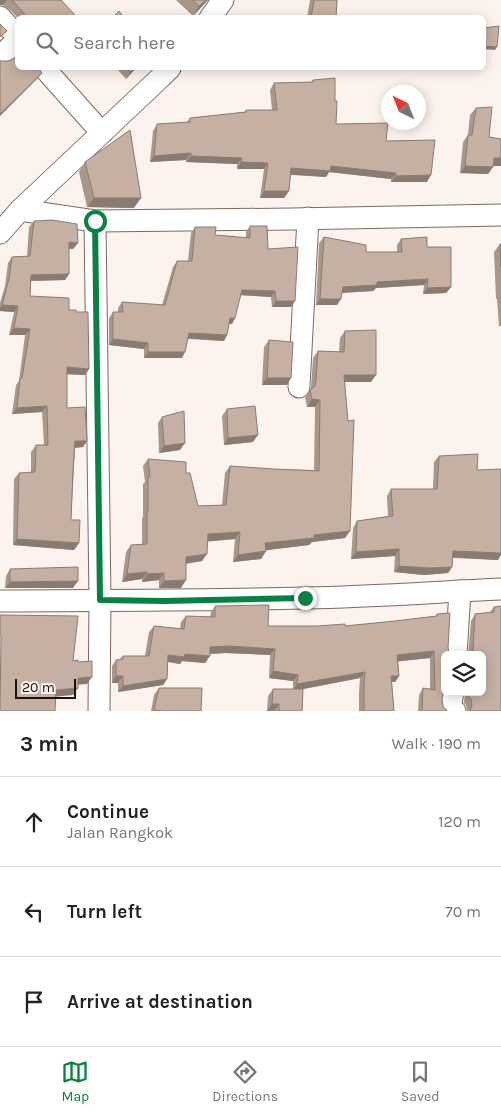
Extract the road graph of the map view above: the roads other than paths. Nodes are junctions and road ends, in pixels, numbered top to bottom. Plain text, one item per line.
1 (223, 0) edge
2 (212, 15) edge
3 (0, 17) edge
4 (15, 34) edge
5 (15, 41) edge
6 (0, 56) edge
7 (46, 70) edge
8 (168, 70) edge
9 (102, 133) junction
10 (20, 210) junction
11 (501, 215) edge
12 (308, 218) junction
13 (95, 221) junction
14 (0, 233) edge
15 (298, 387) dead end
16 (501, 589) edge
17 (460, 591) junction
18 (100, 600) junction
19 (0, 601) edge
20 (456, 651) edge
21 (452, 696) edge
22 (100, 711) edge
23 (455, 711) edge

1 - 2 street
3 - 4 street
5 - 6 street
7 - 9 street
8 - 9 street
9 - 10 street
10 - 13 street
10 - 14 street
11 - 12 street
12 - 13 street
12 - 15 street
13 - 18 street
16 - 17 street
17 - 18 street
17 - 20 street
18 - 19 street
18 - 22 street
21 - 23 street

